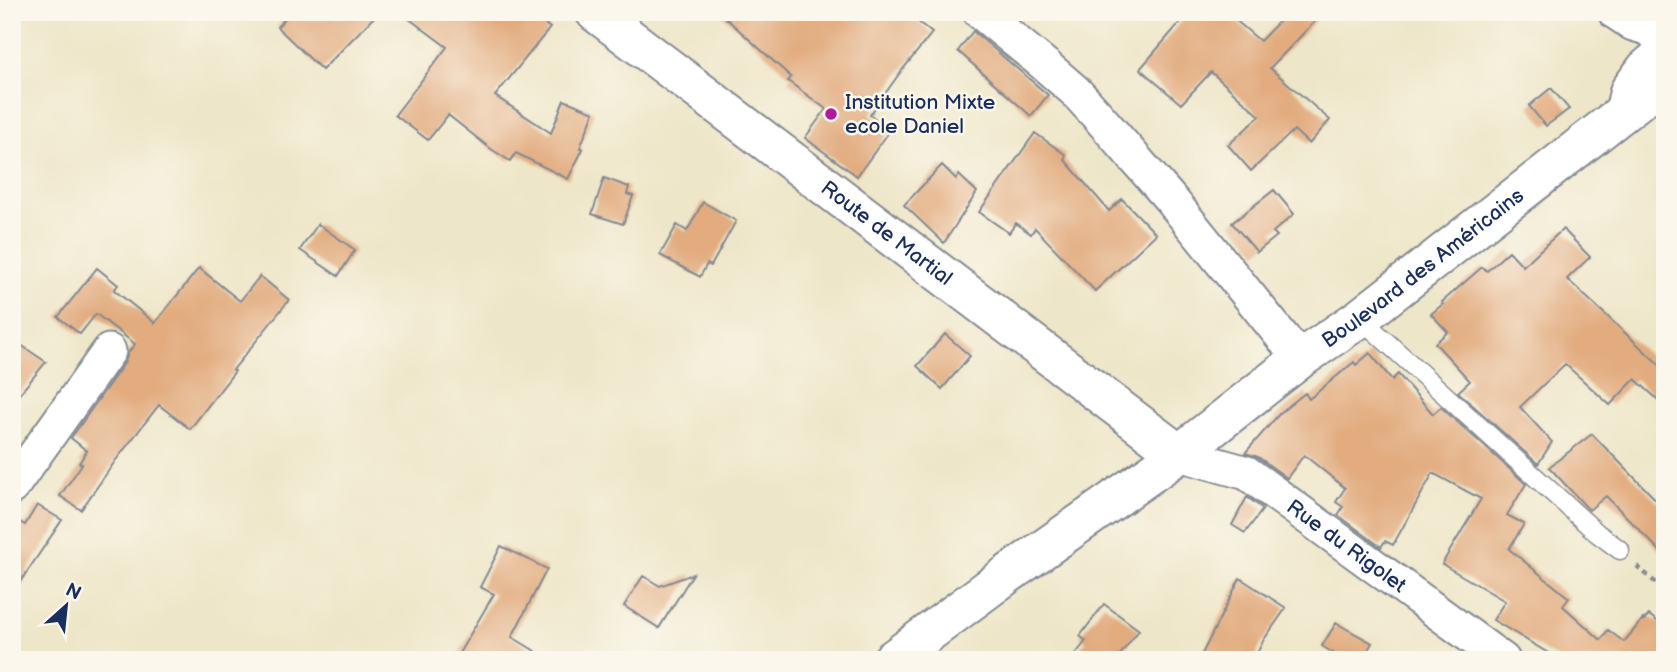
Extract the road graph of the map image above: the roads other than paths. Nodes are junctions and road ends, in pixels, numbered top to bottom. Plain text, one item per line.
1 (595, 12) edge
2 (980, 12) edge
3 (1615, 12) edge
4 (1665, 44) edge
5 (1665, 50) edge
6 (1665, 80) edge
7 (1621, 115) junction
8 (1360, 318) junction
9 (109, 351) dead end
10 (1300, 359) junction
11 (1179, 454) junction
12 (12, 487) edge
13 (1620, 550) road end
14 (892, 660) edge
15 (1503, 660) edge

1 - 11 main road, Route de Martial
2 - 10 street
3 - 4 street
5 - 7 street
6 - 7 main road, Boulevard des Américains
7 - 8 main road, Boulevard des Américains
8 - 10 main road, Boulevard des Américains
8 - 13 lane
9 - 12 street
10 - 11 main road, Boulevard des Américains
11 - 14 main road, Boulevard des Américains
11 - 15 street, Rue du Rigolet

